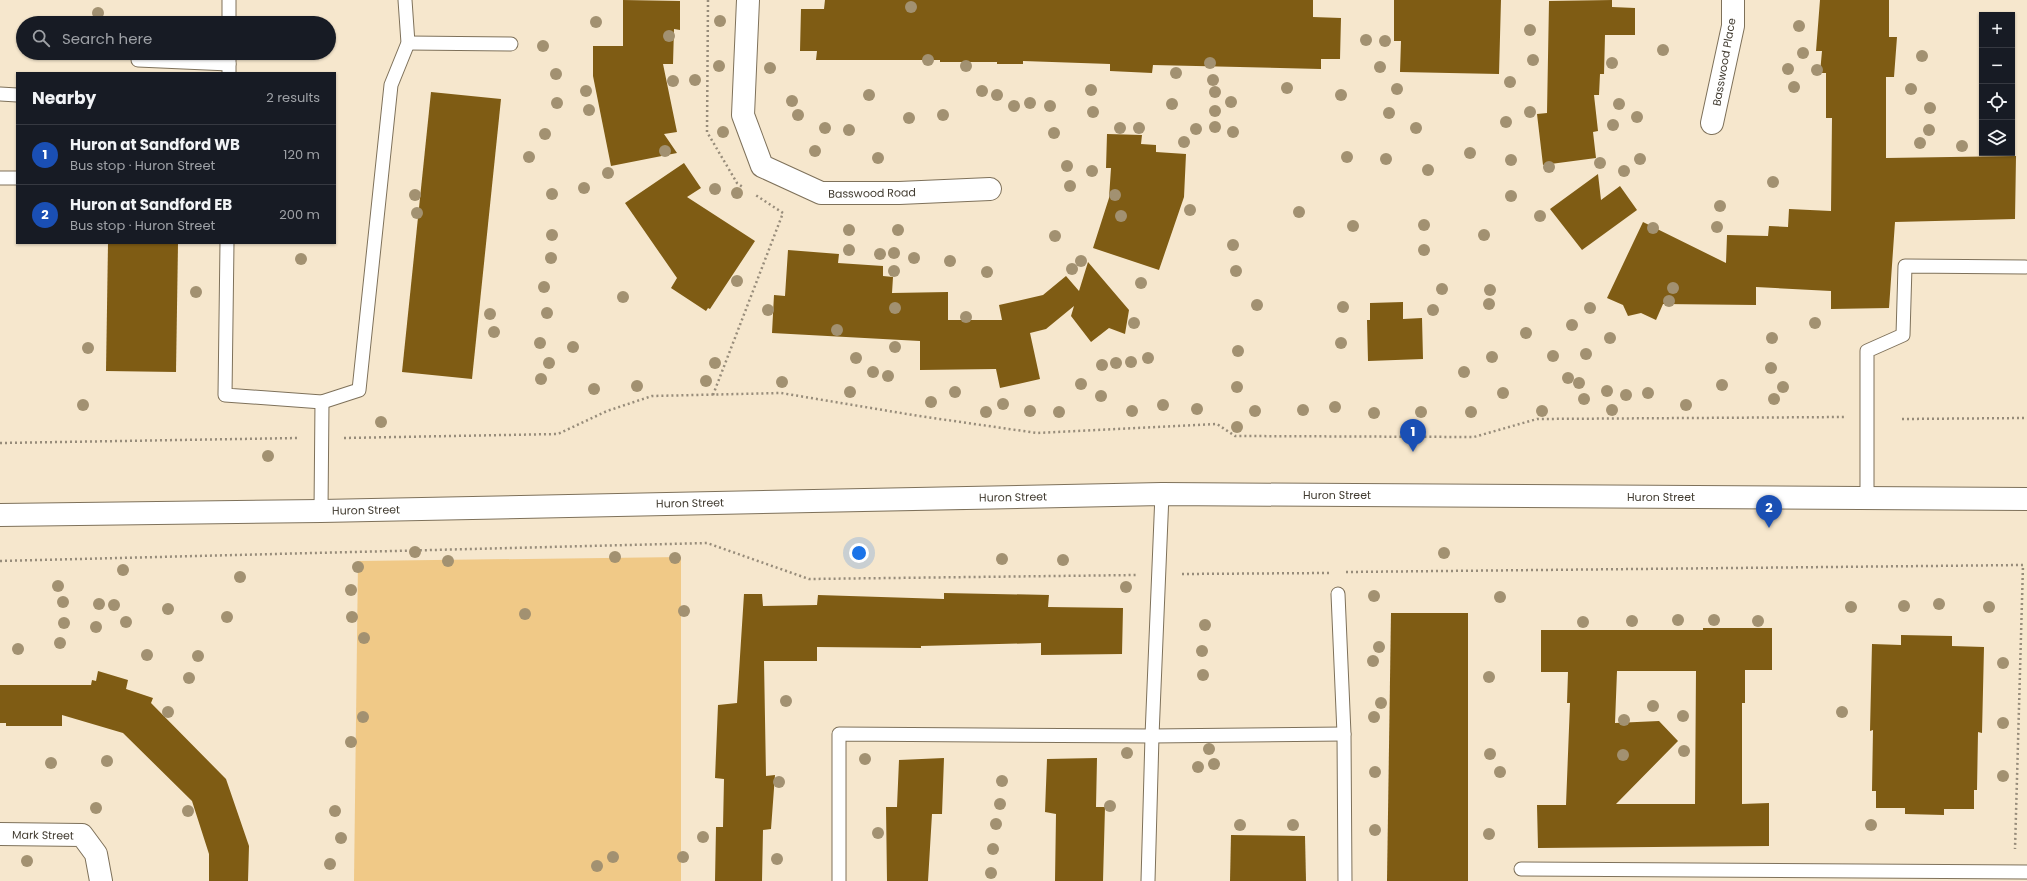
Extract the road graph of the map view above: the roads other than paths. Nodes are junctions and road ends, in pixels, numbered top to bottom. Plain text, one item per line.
1 (230, 0) edge
2 (405, 0) edge
3 (748, 0) edge
4 (1733, 0) edge
5 (229, 16) edge
6 (408, 43) junction
7 (511, 44) dead end
8 (138, 60) dead end
9 (229, 63) edge
10 (0, 94) edge
11 (16, 95) edge
12 (1712, 123) dead end
13 (0, 178) edge
14 (16, 178) edge
15 (990, 189) dead end
16 (227, 244) edge
17 (2026, 267) edge
18 (322, 402) junction
19 (1162, 494) junction
20 (1867, 498) junction
21 (2027, 499) edge
22 (321, 511) junction
23 (0, 515) edge
24 (1338, 594) dead end
25 (1344, 734) junction
26 (1152, 736) junction
27 (0, 834) edge
28 (1521, 869) dead end
29 (2021, 872) edge
30 (101, 881) edge
31 (839, 881) edge
32 (1148, 881) edge
33 (1345, 881) edge

1 - 5 lane
2 - 6 lane
3 - 15 main road, Basswood Road
4 - 12 main road, Basswood Place
6 - 7 lane
6 - 18 lane
8 - 9 lane
10 - 11 lane
13 - 14 lane
16 - 18 lane
17 - 20 lane
18 - 22 lane
19 - 20 main road, Huron Street
19 - 22 main road, Huron Street
19 - 26 lane
20 - 21 main road, Huron Street
22 - 23 main road, Huron Street
24 - 25 lane
25 - 26 lane
25 - 33 lane
26 - 31 lane
26 - 32 lane
27 - 30 main road, Mark Street
28 - 29 lane

